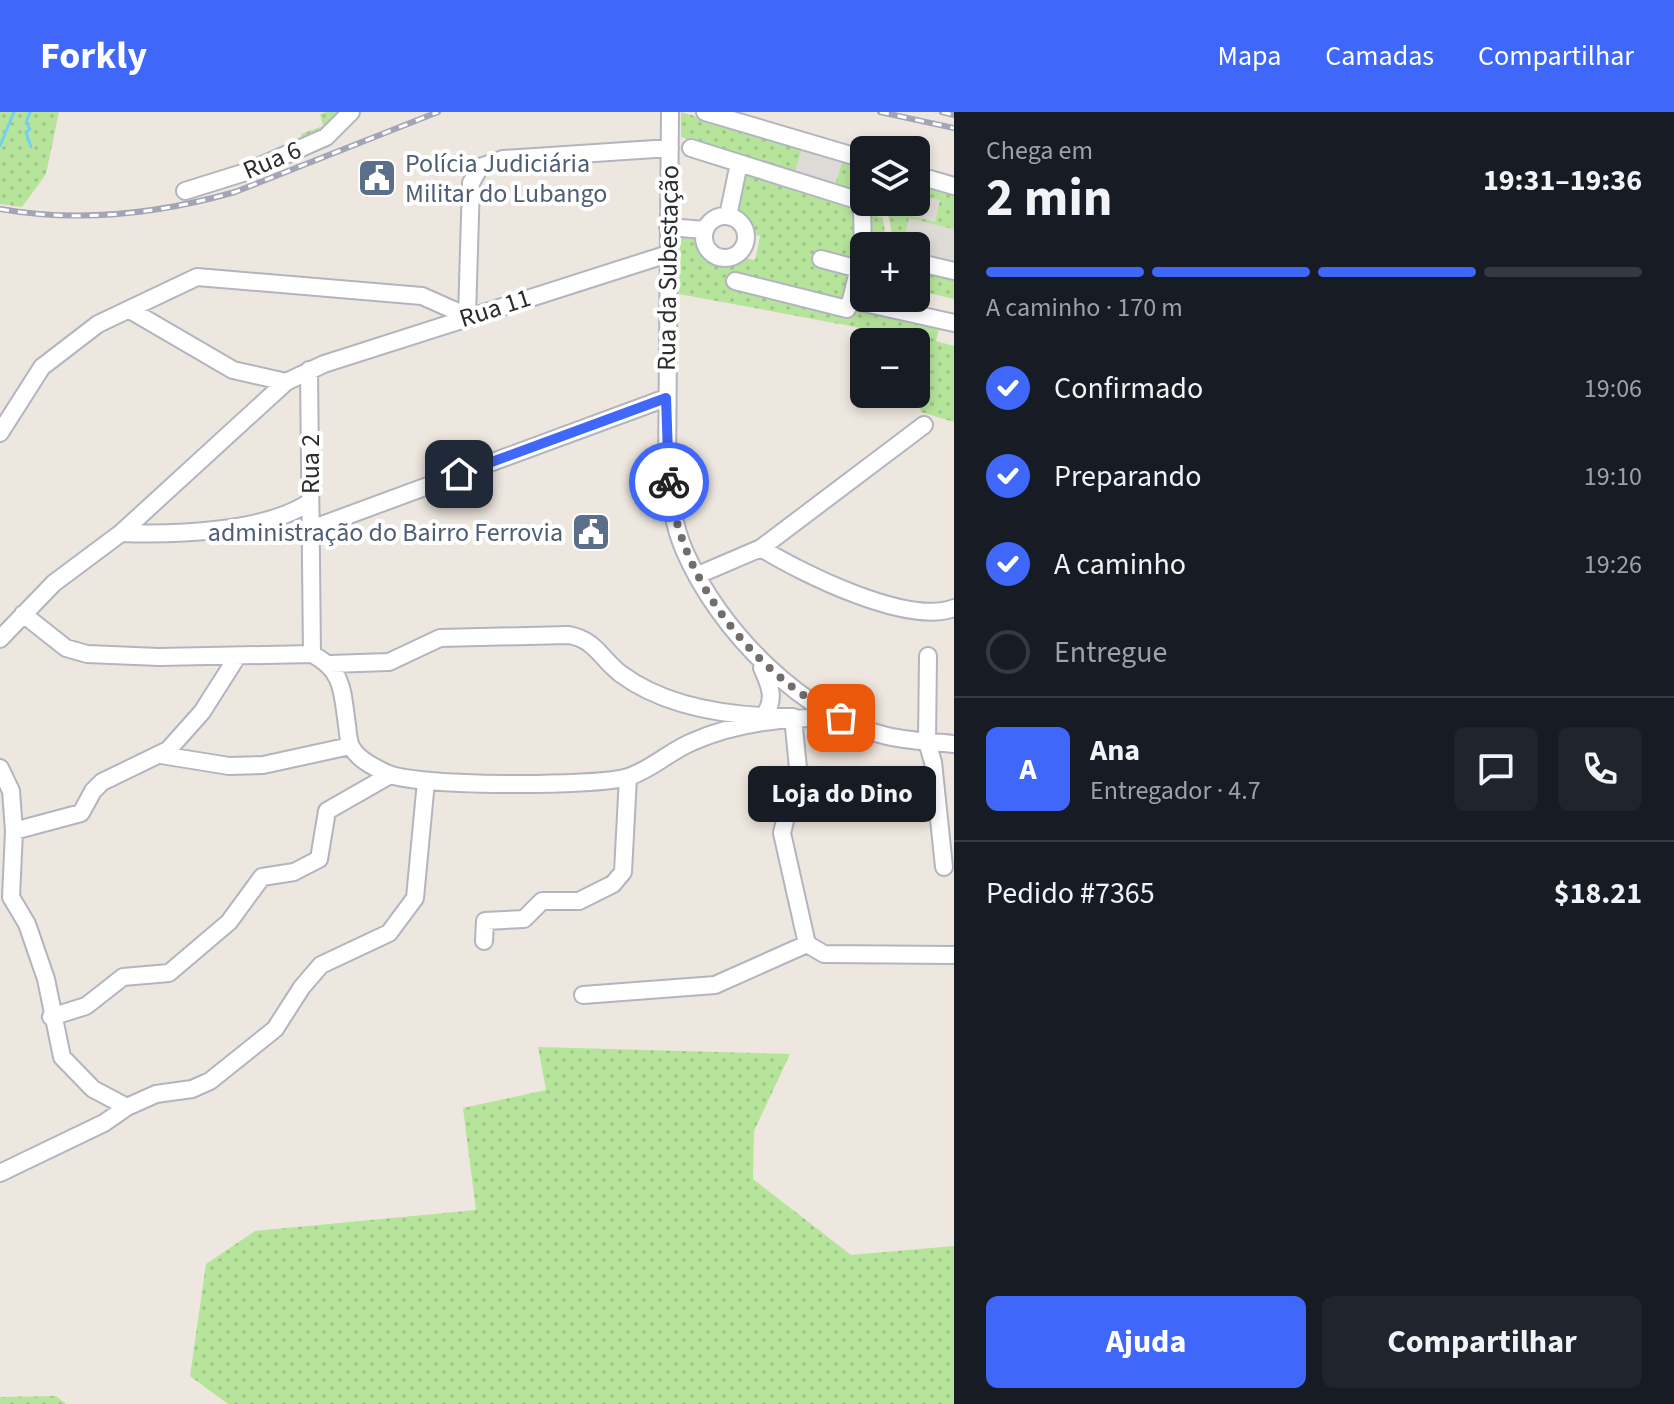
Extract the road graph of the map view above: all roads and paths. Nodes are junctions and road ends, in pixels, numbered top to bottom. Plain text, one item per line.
1 (351, 112) edge
2 (670, 112) edge
3 (705, 112) edge
4 (670, 148) junction
5 (691, 148) dead end
6 (850, 155) edge
7 (739, 163) junction
8 (930, 179) edge
9 (954, 186) edge
10 (185, 191) dead end
11 (850, 198) edge
12 (728, 216) junction
13 (668, 227) junction
14 (705, 230) junction
15 (668, 254) junction
16 (821, 259) dead end
17 (930, 265) edge
18 (850, 267) edge
19 (954, 271) edge
20 (735, 281) dead end
21 (850, 302) edge
22 (130, 310) junction
23 (905, 312) edge
24 (467, 316) junction
25 (954, 323) edge
26 (317, 367) junction
27 (286, 382) junction
28 (666, 398) junction
29 (924, 425) dead end
30 (0, 433) edge
31 (310, 502) junction
32 (311, 529) junction
33 (121, 533) junction
34 (761, 548) junction
35 (698, 575) junction
36 (954, 608) edge
37 (23, 614) junction
38 (0, 639) edge
39 (755, 653) junction
40 (312, 654) junction
41 (928, 656) dead end
42 (237, 657) junction
43 (330, 664) junction
44 (762, 717) junction
45 (793, 717) junction
46 (841, 718) junction
47 (927, 742) junction
48 (954, 744) edge
49 (350, 746) junction
50 (161, 755) junction
51 (0, 768) edge
52 (390, 775) junction
53 (628, 777) junction
54 (426, 781) junction
55 (14, 831) junction
56 (944, 867) dead end
57 (484, 941) dead end
58 (807, 944) junction
59 (954, 955) edge
60 (583, 995) dead end
61 (51, 1017) junction
62 (127, 1107) junction
63 (0, 1173) edge

1 - 10 street, Rua 6
2 - 4 street, Rua da Subestação
3 - 6 street
4 - 13 street, Rua da Subestação
4 - 24 street
5 - 7 street
7 - 11 street
7 - 12 street
8 - 9 street
12 - 14 street
12 - 14 street
13 - 14 street
13 - 15 street, Rua da Subestação
15 - 24 street, Rua 11
15 - 28 street, Rua da Subestação
16 - 18 street
17 - 19 street
20 - 21 street
22 - 24 street
22 - 27 street
22 - 30 street
23 - 25 street
24 - 26 street, Rua 11
26 - 27 street, Rua 11
26 - 31 street, Rua 2
27 - 33 street, Rua 11
28 - 32 street
28 - 35 street, Rua da Subestação
29 - 34 street
31 - 32 street, Rua 2
31 - 33 street
32 - 40 street, Rua 2
33 - 37 street, Rua 11
34 - 35 street
34 - 36 street
35 - 39 street, Rua da Subestação
37 - 38 street, Rua 11
37 - 42 street
39 - 44 street
39 - 46 street, Rua da Subestação
40 - 42 street
40 - 43 street
41 - 47 street
42 - 50 street
43 - 44 street
43 - 49 street
44 - 45 street
45 - 46 street
45 - 53 street
45 - 58 street
46 - 47 street, Rua da Subestação
47 - 48 street, Rua da Subestação
47 - 56 street
49 - 50 street
49 - 52 street
50 - 55 street
51 - 55 street
52 - 54 street
52 - 61 street
53 - 54 street
53 - 57 street
54 - 62 street
55 - 61 street
58 - 59 street
58 - 60 street
61 - 62 street
62 - 63 street

